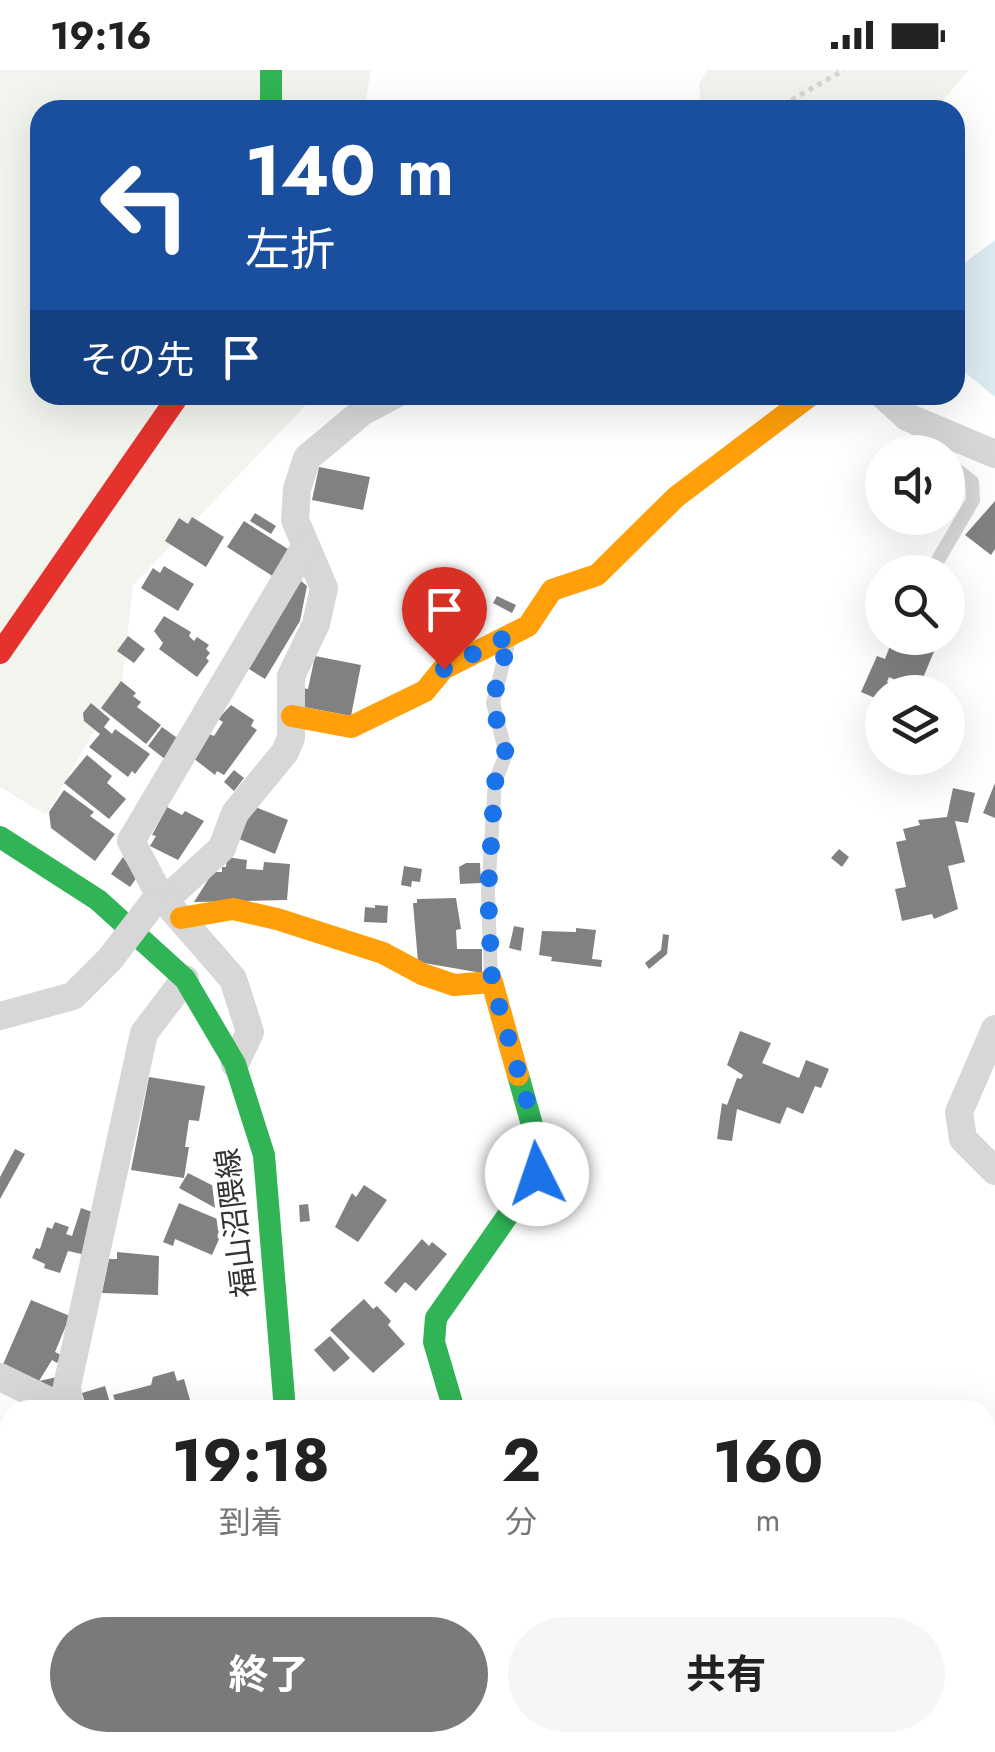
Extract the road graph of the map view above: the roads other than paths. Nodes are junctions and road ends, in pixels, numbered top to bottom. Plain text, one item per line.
1 (271, 70) edge
2 (271, 100) edge
3 (172, 405) edge
4 (375, 405) edge
5 (798, 405) edge
6 (893, 405) edge
7 (907, 417) junction
8 (920, 435) edge
9 (995, 454) edge
10 (965, 476) edge
11 (965, 514) edge
12 (306, 547) junction
13 (510, 635) junction
14 (0, 653) edge
15 (292, 716) junction
16 (0, 838) edge
17 (164, 904) junction
18 (185, 979) junction
19 (492, 982) junction
20 (0, 1016) edge
21 (995, 1029) edge
22 (235, 1064) junction
23 (995, 1170) edge
24 (0, 1377) edge
25 (48, 1400) edge
26 (69, 1400) edge
27 (284, 1400) edge
28 (451, 1400) edge

1 - 2 street
3 - 14 street
4 - 12 street
5 - 13 street
6 - 7 street
7 - 8 lane
7 - 9 street
10 - 11 lane
12 - 15 street
12 - 17 street
13 - 15 street
13 - 19 lane
15 - 17 street
16 - 18 street, 福山沼隈線
17 - 19 street
17 - 20 street, bridge
17 - 22 street
18 - 22 street, 福山沼隈線
18 - 26 street
19 - 28 street
21 - 23 street
22 - 27 street, 福山沼隈線
24 - 25 street

